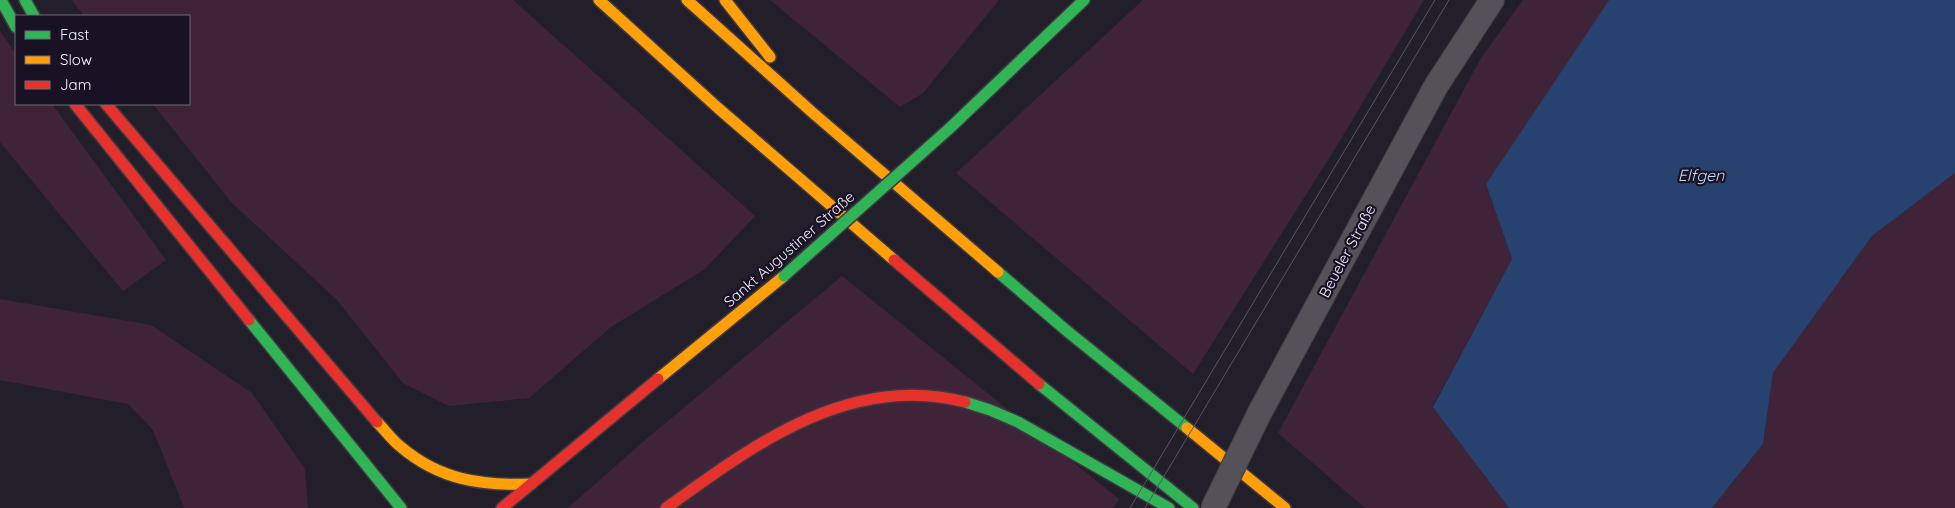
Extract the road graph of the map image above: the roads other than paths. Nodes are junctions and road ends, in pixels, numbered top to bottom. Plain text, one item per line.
1 (1, 0) edge
2 (25, 0) edge
3 (599, 0) edge
4 (687, 0) edge
5 (725, 0) edge
6 (1084, 0) edge
7 (1492, 0) edge
8 (33, 15) edge
9 (15, 25) edge
10 (75, 105) edge
11 (107, 105) edge
12 (814, 114) junction
13 (379, 481) junction
14 (531, 484) junction
15 (390, 508) edge
16 (401, 508) edge
17 (502, 508) edge
18 (666, 508) edge
19 (1169, 508) edge
20 (1193, 508) edge
21 (1213, 508) edge
22 (1285, 508) edge

1 - 9 main road
2 - 8 main road
3 - 20 main road
4 - 12 main road
5 - 12 main road
6 - 14 main road, Sankt Augustiner Straße, bridge
7 - 21 street, Beueler Straße, bridge
10 - 13 main road
11 - 14 main road
12 - 22 main road
13 - 15 main road
13 - 16 main road
14 - 17 main road, Sankt Augustiner Straße
18 - 19 main road

